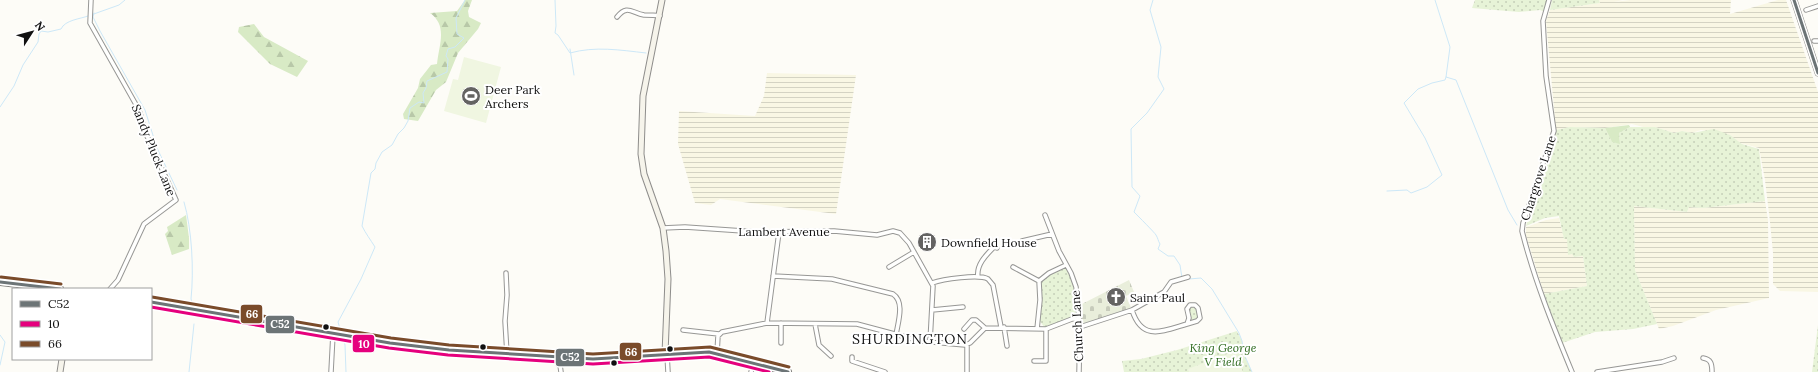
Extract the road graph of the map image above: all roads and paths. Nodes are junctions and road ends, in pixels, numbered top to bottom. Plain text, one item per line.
1 (91, 0) edge
2 (1549, 0) edge
3 (1794, 0) edge
4 (663, 1) edge
5 (1818, 6) edge
6 (1806, 10) dead end
7 (660, 16) junction
8 (617, 17) dead end
9 (1818, 73) edge
10 (1045, 215) dead end
11 (663, 228) junction
12 (779, 232) junction
13 (1052, 234) junction
14 (1022, 241) dead end
15 (995, 246) dead end
16 (914, 252) junction
17 (1066, 265) junction
18 (889, 267) dead end
19 (1013, 267) dead end
20 (506, 273) dead end
21 (773, 276) junction
22 (978, 277) junction
23 (1188, 277) dead end
24 (1038, 281) junction
25 (0, 282) edge
26 (932, 283) junction
27 (51, 288) edge
28 (111, 288) edge
29 (152, 302) edge
30 (963, 306) dead end
31 (932, 310) junction
32 (1132, 310) junction
33 (1079, 319) junction
34 (767, 323) junction
35 (780, 323) junction
36 (815, 324) junction
37 (1187, 324) junction
38 (1002, 327) junction
39 (1080, 327) junction
40 (985, 328) junction
41 (964, 329) dead end
42 (1037, 329) junction
43 (1046, 329) junction
44 (683, 330) dead end
45 (333, 334) junction
46 (719, 334) junction
47 (896, 335) junction
48 (930, 342) junction
49 (780, 343) dead end
50 (967, 345) junction
51 (1007, 346) dead end
52 (717, 353) junction
53 (507, 354) junction
54 (666, 354) junction
55 (831, 356) dead end
56 (559, 358) junction
57 (1674, 358) dead end
58 (1703, 358) dead end
59 (62, 360) edge
60 (852, 361) dead end
61 (1034, 361) dead end
62 (754, 362) junction
63 (60, 372) edge
64 (331, 372) edge
65 (562, 372) edge
66 (668, 372) edge
67 (751, 372) edge
68 (788, 372) edge
69 (885, 372) edge
70 (967, 372) edge
71 (1079, 372) edge
72 (1572, 372) edge
73 (1597, 372) edge
74 (1712, 372) edge

1 - 28 street, Sandy Pluck Lane
2 - 72 street, Chargrove Lane
3 - 9 street
4 - 7 street
5 - 6 street
7 - 8 street
7 - 11 street
10 - 13 street, Church Lane
11 - 12 street, Lambert Avenue
11 - 54 street
12 - 16 street, Lambert Avenue
12 - 21 street
13 - 14 street
13 - 17 street, Church Lane
15 - 22 street
16 - 18 street
16 - 26 street
17 - 24 street
17 - 33 street, Church Lane
19 - 24 street
20 - 53 street
21 - 34 street
21 - 47 street
22 - 26 street
22 - 38 street
23 - 32 street
24 - 42 street
25 - 27 main road
26 - 31 street
29 - 45 main road
30 - 31 street
31 - 48 street
32 - 37 street
32 - 39 street
33 - 39 street, Church Lane
33 - 43 street
34 - 35 street
34 - 46 street
35 - 36 street
35 - 49 street
36 - 47 street
36 - 55 street
37 - 37 street
38 - 40 street
38 - 42 street
38 - 51 street
39 - 71 street, Church Lane
40 - 41 street
40 - 50 street
42 - 43 street
43 - 61 street
44 - 46 street
45 - 53 main road
45 - 64 street
46 - 52 street
47 - 48 street
48 - 50 street
50 - 70 street
52 - 54 main road
52 - 62 main road
53 - 56 main road
54 - 56 main road
54 - 66 street
56 - 65 street
57 - 73 street
58 - 74 street
59 - 63 street
60 - 69 street
62 - 67 street
62 - 68 main road

